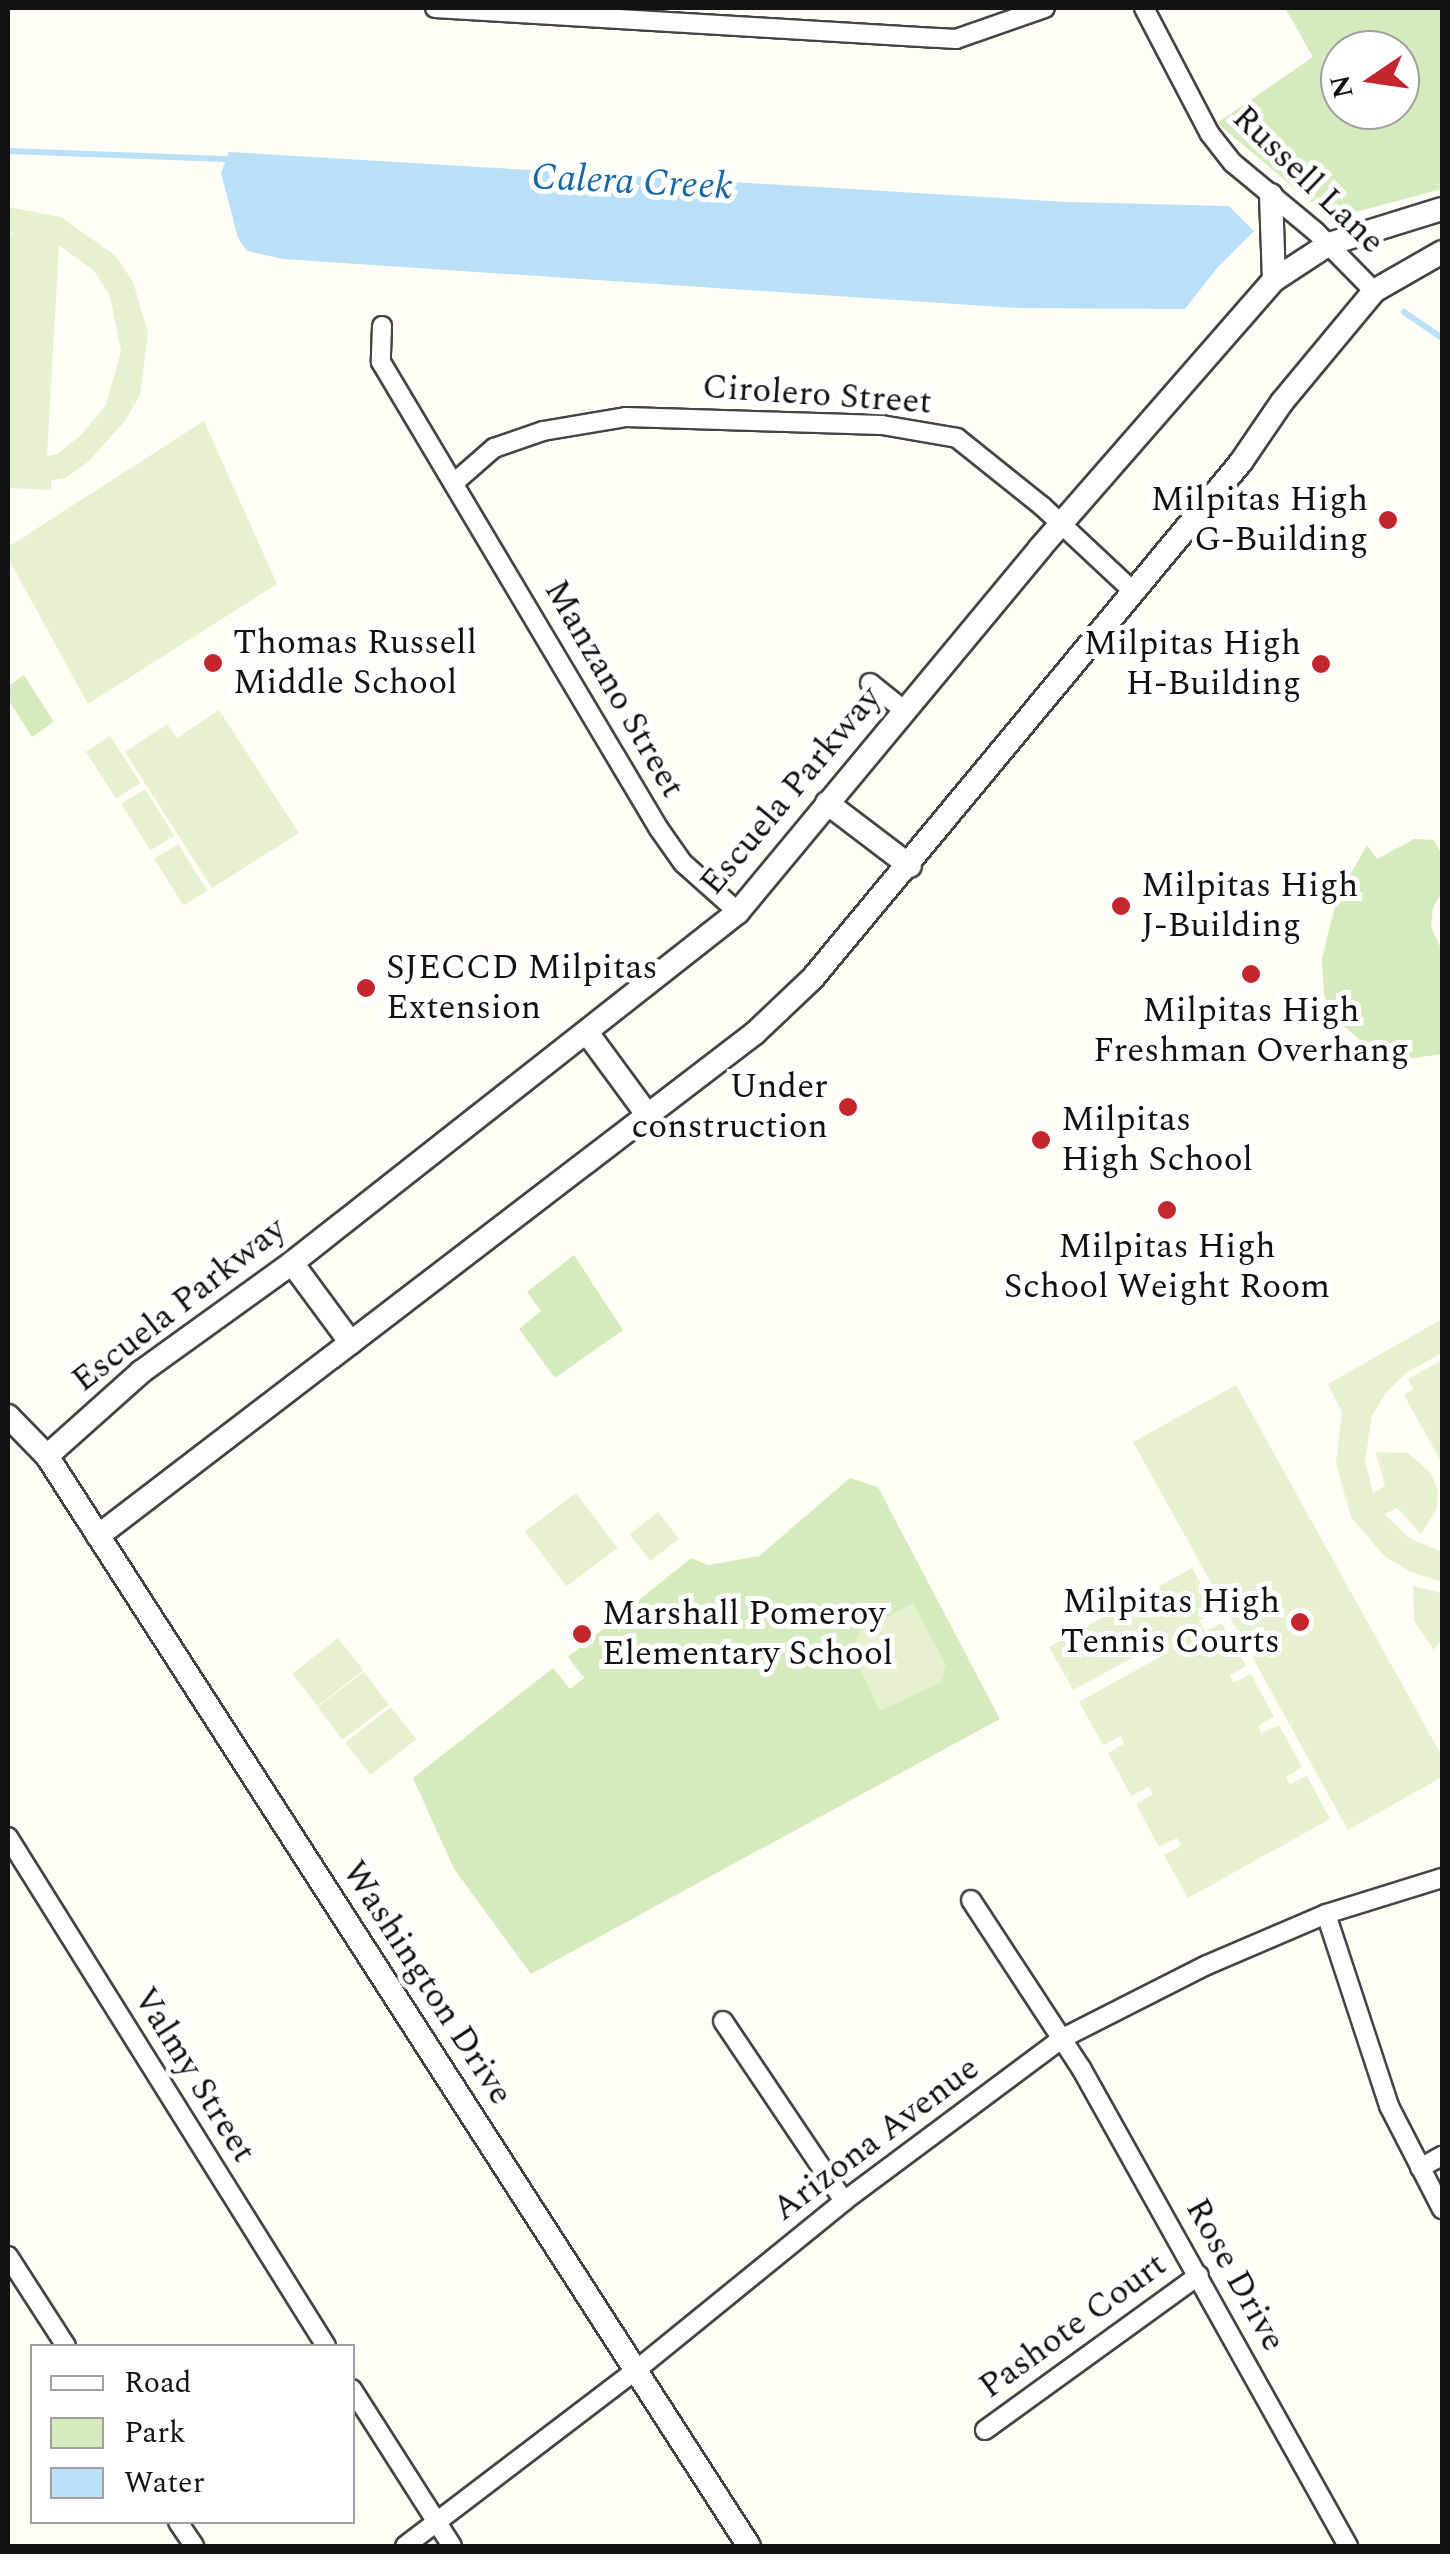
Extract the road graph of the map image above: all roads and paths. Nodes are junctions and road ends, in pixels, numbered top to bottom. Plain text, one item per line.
1 (435, 8) edge
2 (1045, 8) edge
3 (1144, 8) edge
4 (479, 9) edge
5 (1271, 195) junction
6 (1442, 209) edge
7 (1329, 244) junction
8 (1442, 252) edge
9 (1274, 280) junction
10 (1374, 291) junction
11 (382, 326) dead end
12 (455, 482) junction
13 (1060, 525) junction
14 (1134, 592) junction
15 (870, 684) dead end
16 (905, 711) junction
17 (827, 803) junction
18 (910, 866) junction
19 (738, 912) junction
20 (588, 1034) junction
21 (646, 1113) junction
22 (292, 1263) junction
23 (351, 1343) junction
24 (8, 1416) edge
25 (47, 1456) junction
26 (98, 1536) junction
27 (8, 1838) edge
28 (1442, 1878) edge
29 (970, 1900) dead end
30 (1326, 1914) junction
31 (723, 2020) dead end
32 (1063, 2038) junction
33 (1442, 2156) edge
34 (1420, 2168) junction
35 (844, 2202) junction
36 (1442, 2210) edge
37 (8, 2256) edge
38 (1199, 2275) junction
39 (65, 2344) edge
40 (325, 2344) edge
41 (634, 2371) junction
42 (355, 2393) edge
43 (985, 2430) dead end
44 (436, 2523) junction
45 (179, 2524) edge
46 (194, 2546) edge
47 (405, 2546) edge
48 (452, 2546) edge
49 (749, 2546) edge
50 (1348, 2546) edge

1 - 4 street
2 - 4 street
3 - 5 street, Russell Lane
5 - 7 street, Russell Lane
5 - 9 street
6 - 7 street, Escuela Parkway
7 - 9 street, Escuela Parkway
7 - 10 street, Russell Lane
8 - 10 street
9 - 13 street, Escuela Parkway
10 - 14 street
11 - 12 street, Manzano Street
12 - 13 street, Cirolero Street
12 - 19 street, Manzano Street
13 - 14 street, Cirolero Street
13 - 16 street, Escuela Parkway
14 - 18 street
15 - 16 street
16 - 17 street, Escuela Parkway
17 - 18 street
17 - 19 street, Escuela Parkway
18 - 21 street
19 - 20 street, Escuela Parkway
20 - 21 street
20 - 22 street, Escuela Parkway
21 - 23 street
22 - 23 street
22 - 25 street, Escuela Parkway
23 - 26 street
24 - 25 street, Washington Drive
25 - 26 street, Washington Drive
26 - 41 street, Washington Drive
27 - 40 street, Valmy Street
28 - 30 street, Arizona Avenue
29 - 32 street, Rose Drive
30 - 32 street, Arizona Avenue
30 - 34 street
31 - 35 street
32 - 35 street, Arizona Avenue
32 - 38 street, Rose Drive
33 - 34 street
34 - 36 street
35 - 41 street, Arizona Avenue
37 - 39 street
38 - 43 street, Pashote Court
38 - 50 street, Rose Drive
41 - 44 street, Arizona Avenue
41 - 49 street, Washington Drive
42 - 44 street
44 - 47 street, Arizona Avenue
44 - 48 street
45 - 46 street

